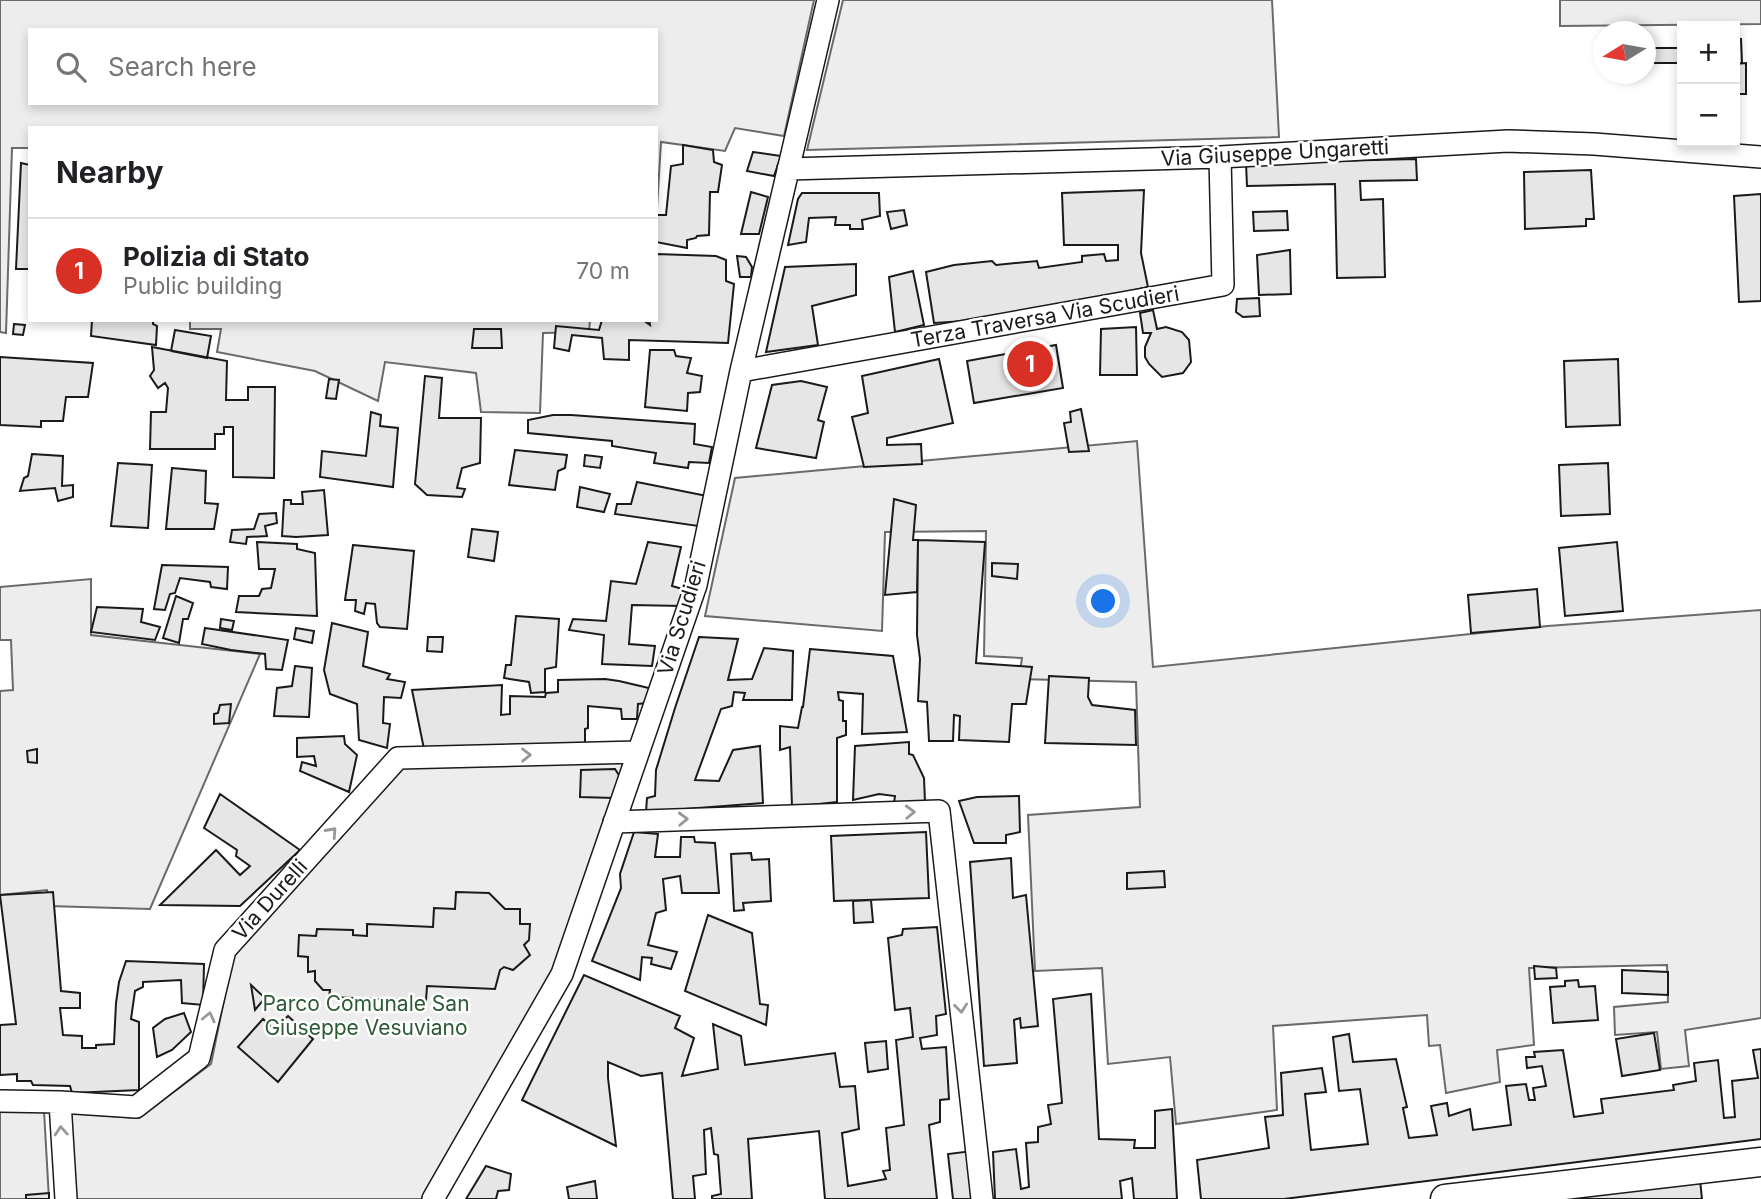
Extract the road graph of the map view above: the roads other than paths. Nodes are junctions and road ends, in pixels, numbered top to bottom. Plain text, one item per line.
1 (828, 0) edge
2 (1220, 157) junction
3 (1761, 157) edge
4 (788, 169) junction
5 (741, 372) junction
6 (638, 752) junction
7 (614, 821) junction
8 (0, 1101) edge
9 (60, 1102) junction
10 (1761, 1162) edge
11 (66, 1199) edge
12 (433, 1199) edge
13 (982, 1199) edge
14 (1446, 1199) edge

1 - 4 street, Via Scudieri
2 - 3 street, Via Giuseppe Ungaretti
2 - 4 street, Via Giuseppe Ungaretti
2 - 5 street, Terza Traversa Via Scudieri
4 - 5 street, Via Scudieri
5 - 6 street, Via Scudieri
6 - 7 street, Via Scudieri
9 -> 6 street, Via Durelli
7 - 12 street, Via Scudieri
7 -> 13 street
8 - 9 street, Via Durelli
11 -> 9 street
10 - 14 main road

